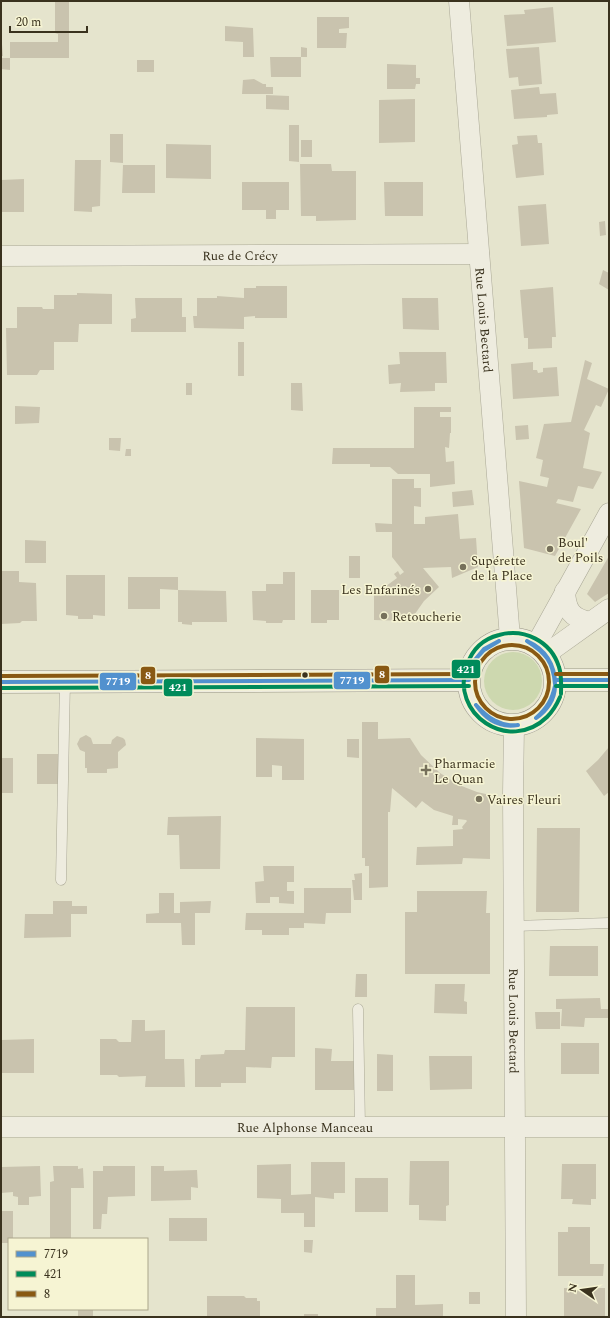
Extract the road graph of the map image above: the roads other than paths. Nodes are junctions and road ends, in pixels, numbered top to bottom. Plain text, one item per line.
1 (459, 1) edge
2 (479, 254) junction
3 (1, 256) edge
4 (609, 513) edge
5 (565, 591) junction
6 (609, 609) edge
7 (590, 622) junction
8 (510, 638) junction
9 (541, 650) junction
10 (469, 680) junction
11 (556, 680) junction
12 (609, 680) edge
13 (65, 681) junction
14 (1, 682) edge
15 (514, 726) junction
16 (61, 880) dead end
17 (609, 923) edge
18 (514, 926) junction
19 (358, 1009) dead end
20 (360, 1126) junction
21 (515, 1126) junction
22 (1, 1127) edge
23 (609, 1127) edge
24 (516, 1317) edge

1 - 2 street, Rue Louis Bectard
2 - 3 street, Rue de Crécy
2 - 8 street, Rue Louis Bectard
4 - 5 street
5 - 7 street
5 - 9 street
6 - 7 street
7 - 9 street
8 - 9 main road
8 - 10 main road
9 - 11 main road
10 - 13 main road
10 - 15 main road
11 - 12 main road
11 - 15 main road
13 - 14 main road
13 - 16 lane
15 - 18 street, Rue Louis Bectard
17 - 18 lane
18 - 21 street, Rue Louis Bectard
19 - 20 lane
20 - 21 street, Rue Alphonse Manceau
20 - 22 street, Rue Alphonse Manceau
21 - 23 street, Rue Alphonse Manceau
21 - 24 street, Rue Louis Bectard

